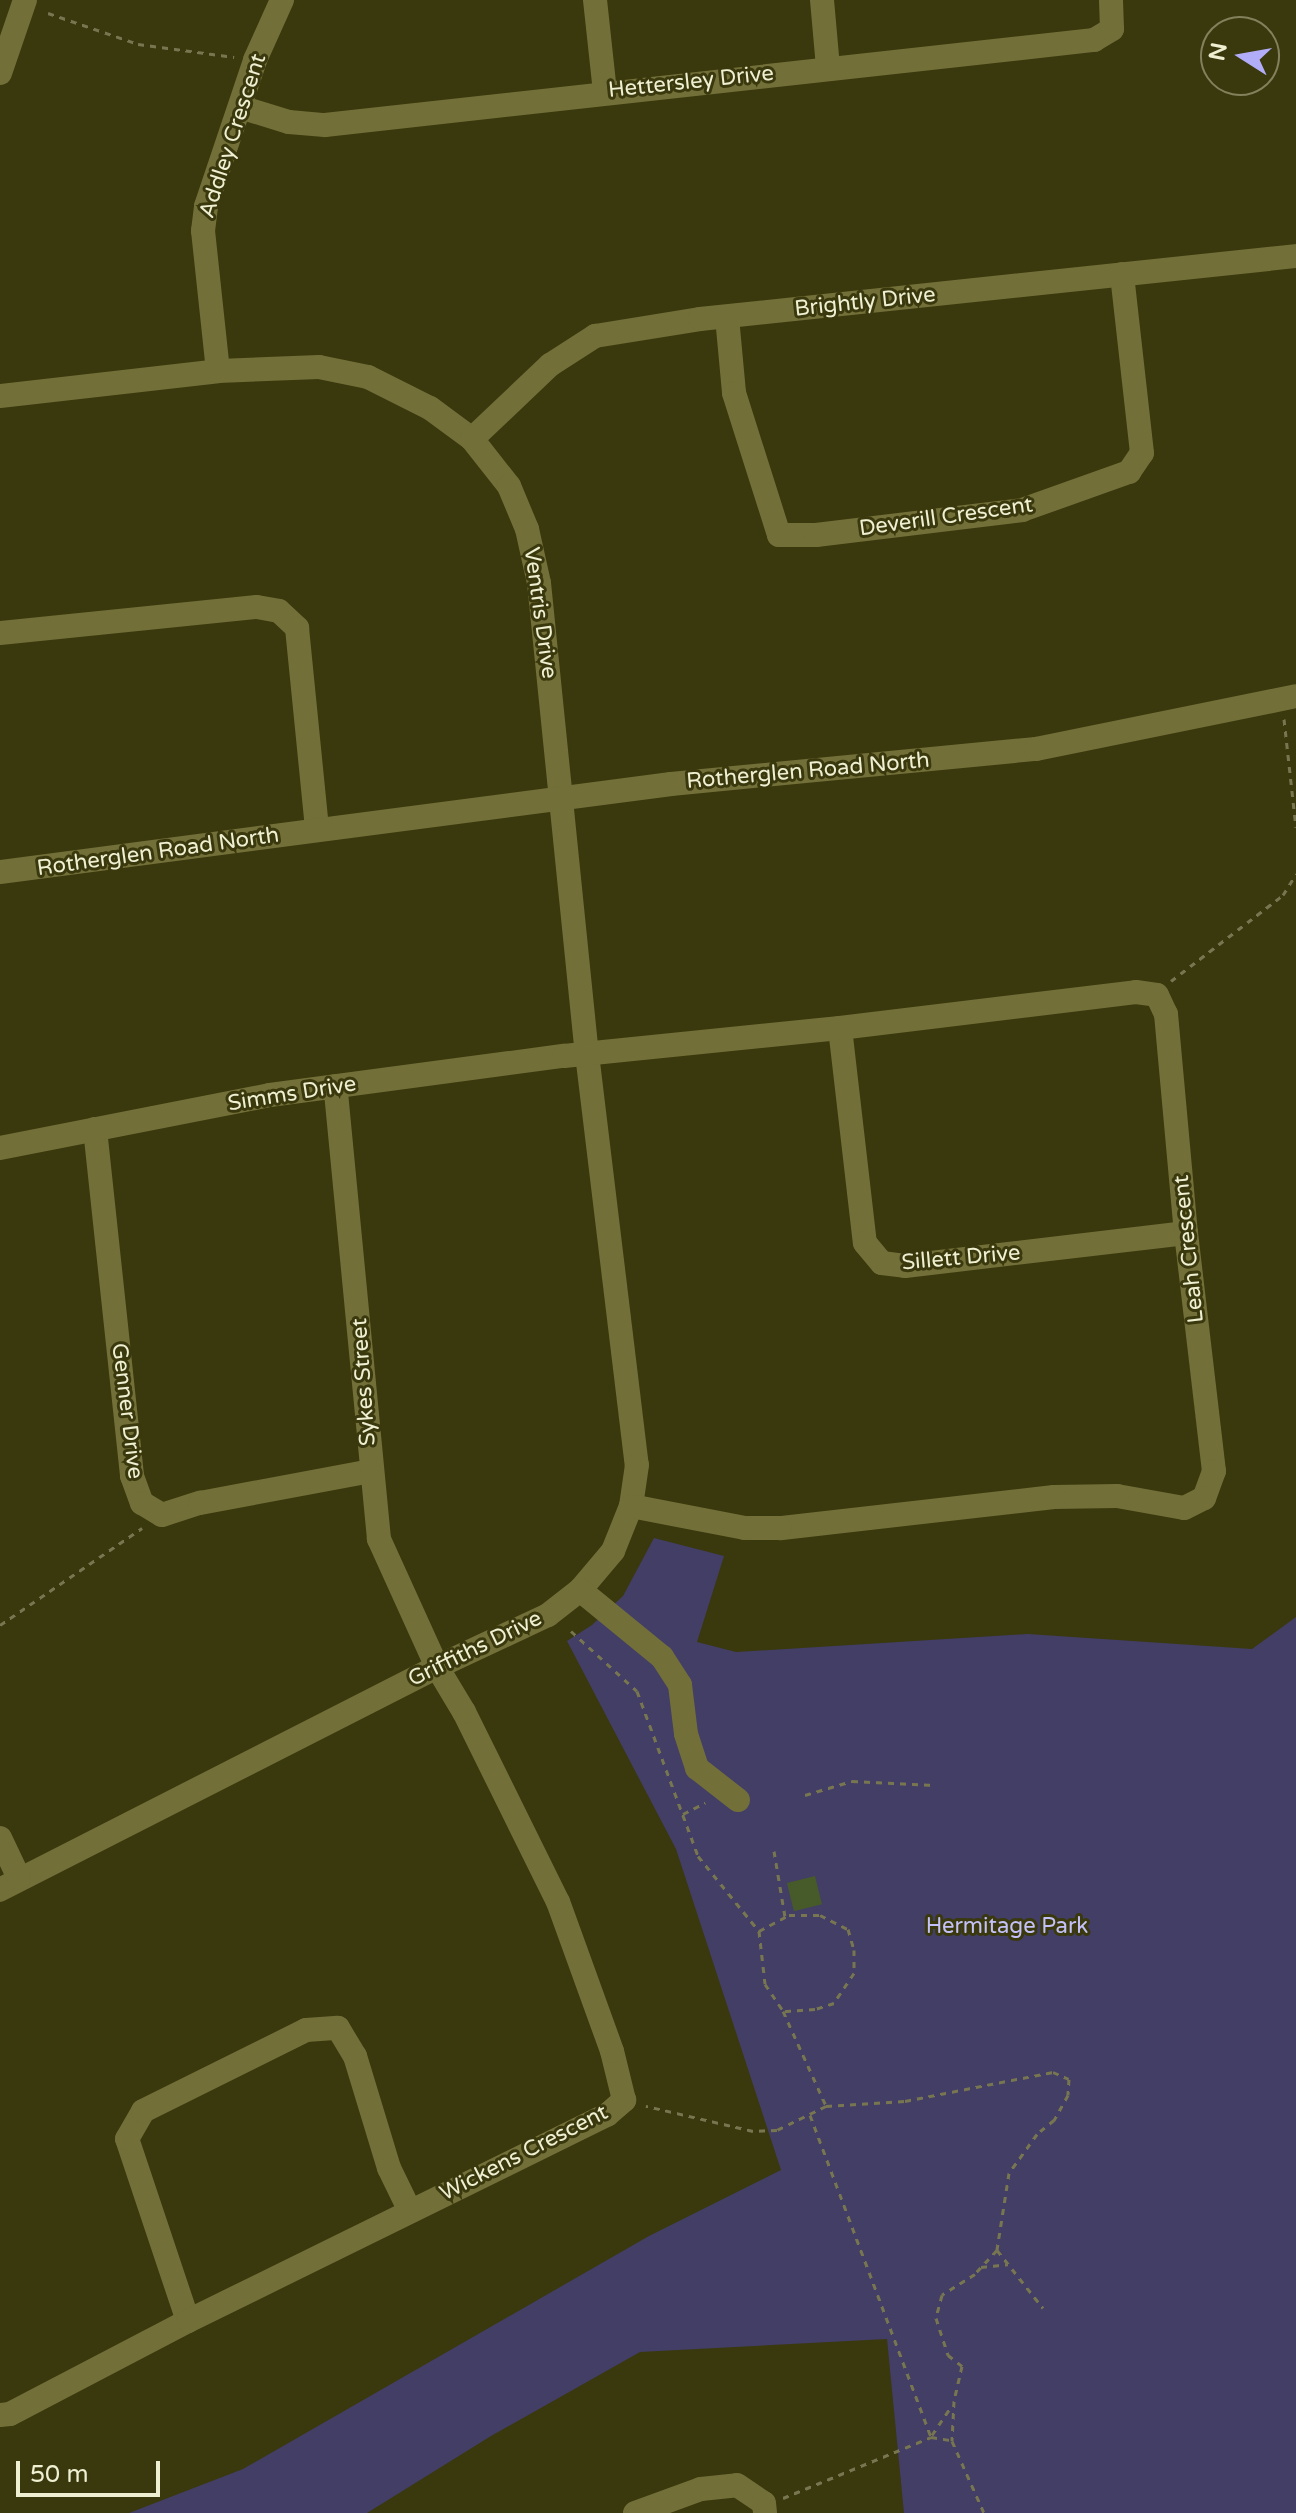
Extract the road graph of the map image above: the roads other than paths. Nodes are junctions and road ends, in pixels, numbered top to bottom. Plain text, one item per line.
1 (25, 0) edge
2 (282, 0) edge
3 (595, 0) edge
4 (822, 0) edge
5 (1111, 0) edge
6 (828, 67) junction
7 (0, 73) edge
8 (605, 92) junction
9 (240, 107) junction
10 (1296, 256) edge
11 (1122, 274) junction
12 (727, 317) junction
13 (218, 371) junction
14 (0, 396) edge
15 (472, 439) junction
16 (0, 633) edge
17 (1289, 696) edge
18 (562, 799) junction
19 (317, 830) junction
20 (0, 872) edge
21 (840, 1028) junction
22 (587, 1054) junction
23 (335, 1086) junction
24 (95, 1129) junction
25 (0, 1148) edge
26 (1186, 1233) junction
27 (371, 1471) junction
28 (631, 1506) junction
29 (580, 1590) junction
30 (437, 1667) junction
31 (738, 1800) dead end
32 (0, 1838) edge
33 (9, 1884) edge
34 (410, 2211) junction
35 (188, 2321) junction
36 (0, 2415) edge
37 (765, 2508) edge
38 (635, 2513) edge

1 - 7 street
2 - 9 street, Addley Crescent
3 - 8 street
4 - 6 street
5 - 6 street, Hettersley Drive
6 - 8 street, Hettersley Drive
8 - 9 street, Hettersley Drive
9 - 13 street, Addley Crescent
10 - 11 street, Brightly Drive
11 - 12 street, Brightly Drive
11 - 12 street, Deverill Crescent
12 - 15 street, Brightly Drive
13 - 14 street, Ventris Drive
13 - 15 street, Ventris Drive
15 - 18 street, Ventris Drive
16 - 19 street
17 - 18 street, Rotherglen Road North
18 - 19 street, Rotherglen Road North
18 - 22 street, Ventris Drive
19 - 20 street, Rotherglen Road North
21 - 22 street
21 - 26 street, Sillett Drive
21 - 26 street, Leah Crescent
22 - 23 street, Simms Drive
22 - 28 street, Griffiths Drive
23 - 24 street, Simms Drive
23 - 27 street, Sykes Street
24 - 25 street, Simms Drive
24 - 27 street, Genner Drive
26 - 28 street, Leah Crescent
27 - 30 street, Sykes Street
28 - 29 street, Griffiths Drive
29 - 30 street, Griffiths Drive
29 - 31 street
30 - 33 street, Griffiths Drive
30 - 34 street, Wickens Crescent
32 - 33 street
34 - 35 street, Wickens Crescent
34 - 35 street
35 - 36 street, Wickens Crescent
37 - 38 street

